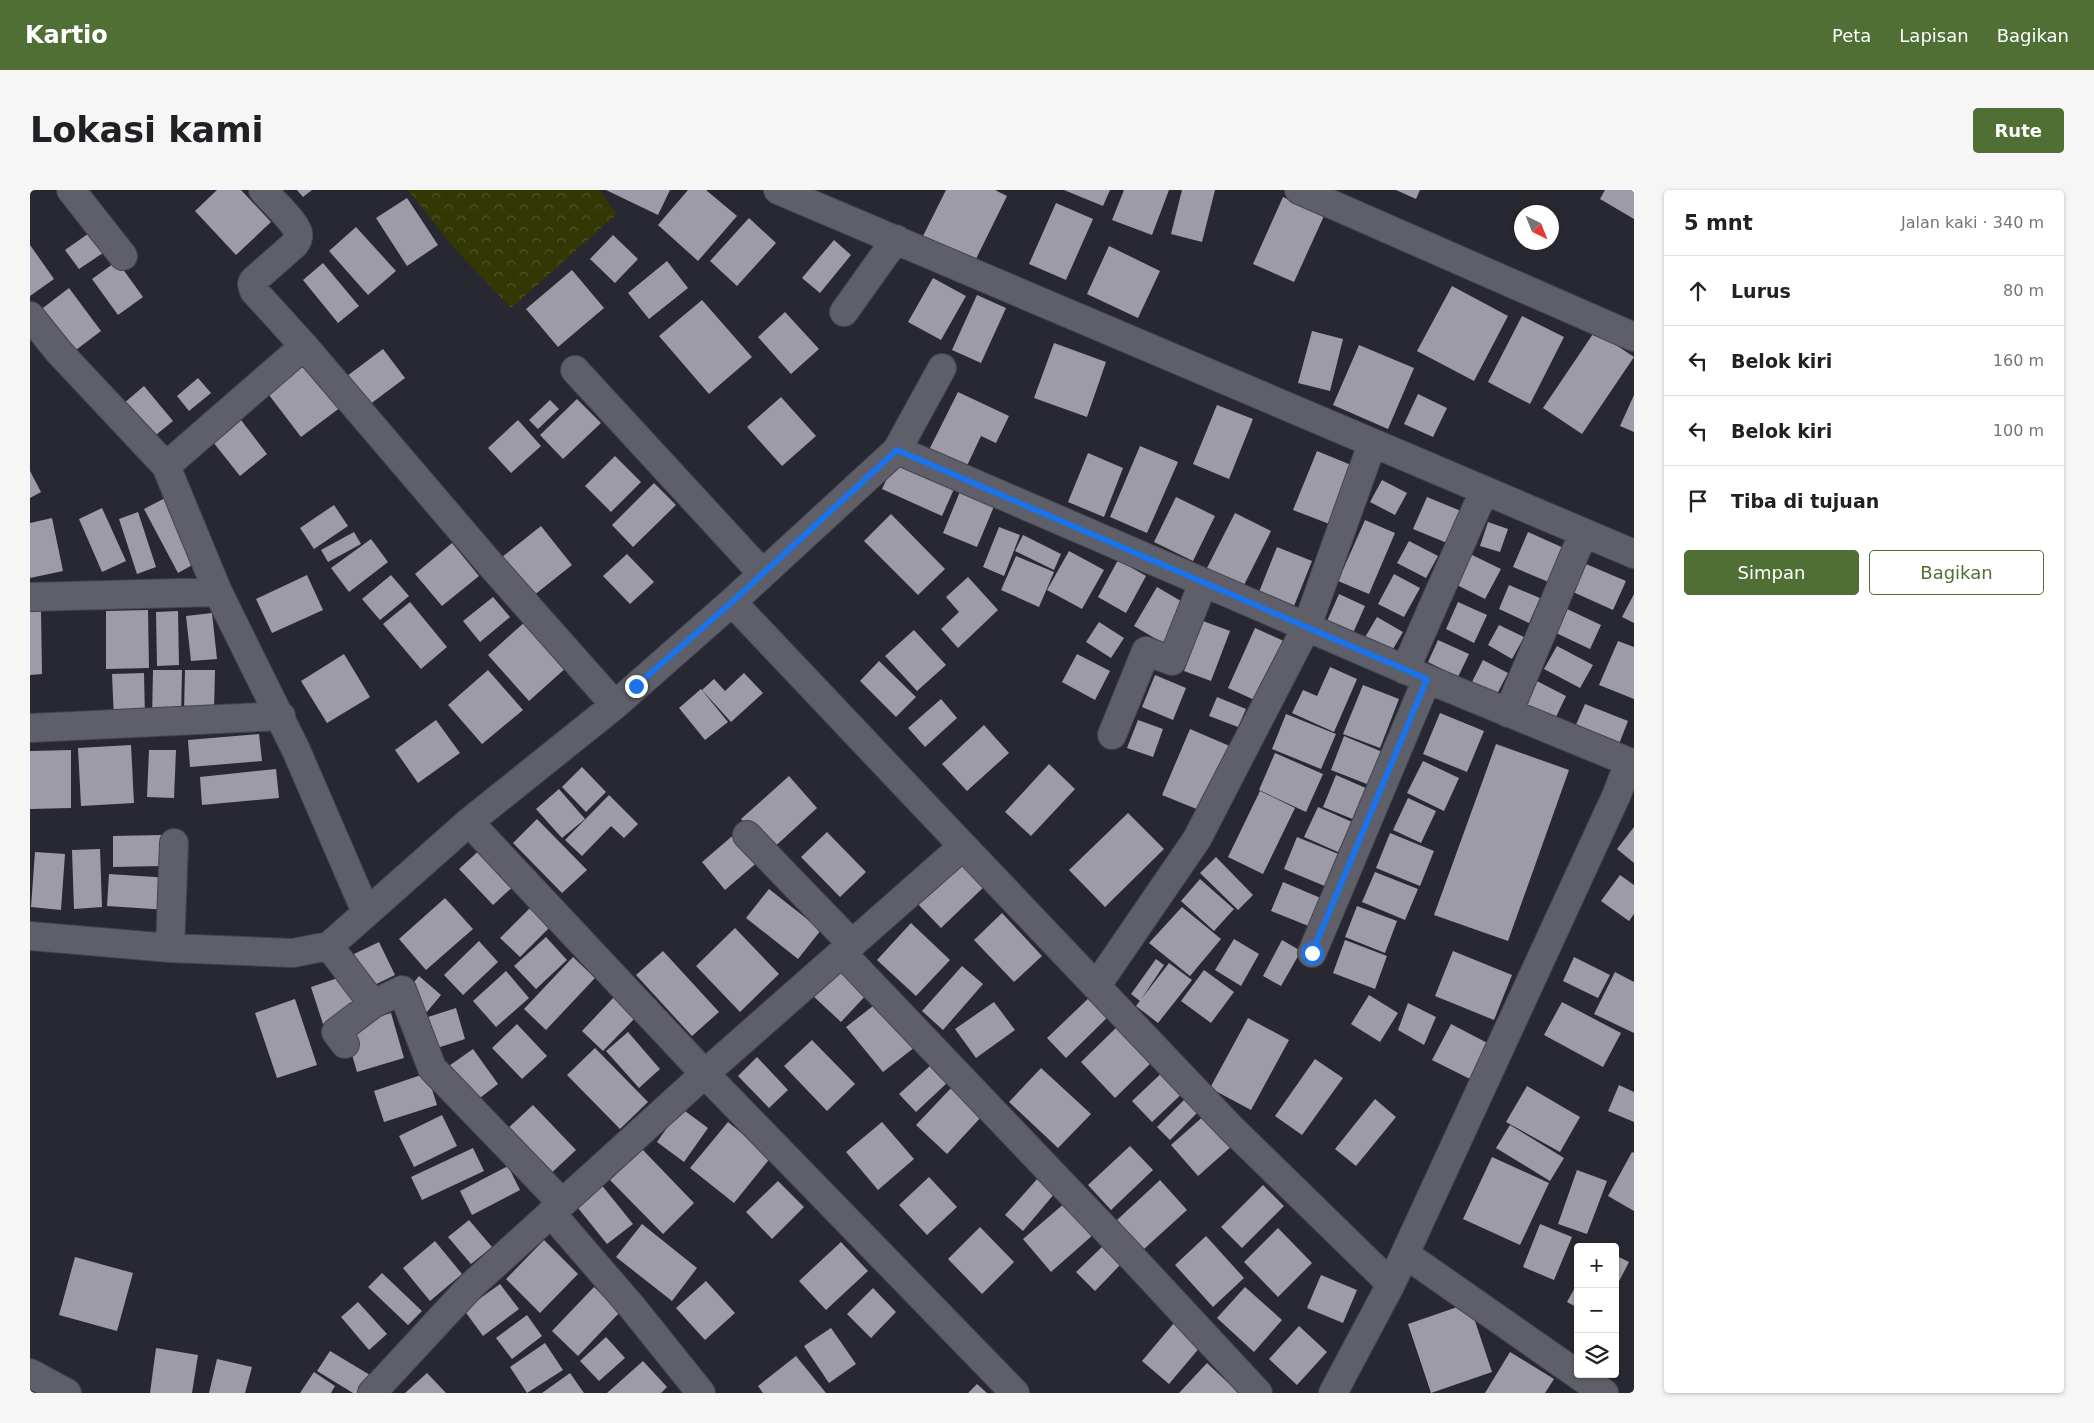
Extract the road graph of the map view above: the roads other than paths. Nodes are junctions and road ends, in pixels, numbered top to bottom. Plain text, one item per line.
1 (72, 190) edge
2 (262, 190) edge
3 (778, 190) edge
4 (1298, 190) edge
5 (896, 239) junction
6 (123, 256) dead end
7 (844, 312) dead end
8 (30, 316) edge
9 (1634, 337) edge
10 (304, 346) junction
11 (942, 368) dead end
12 (574, 370) dead end
13 (1372, 444) junction
14 (897, 450) junction
15 (166, 466) junction
16 (1484, 491) junction
17 (1583, 534) junction
18 (1634, 554) edge
19 (762, 573) junction
20 (1203, 583) junction
21 (218, 592) junction
22 (30, 597) edge
23 (732, 602) junction
24 (1307, 626) junction
25 (1416, 675) junction
26 (616, 705) junction
27 (1508, 714) junction
28 (281, 716) junction
29 (30, 728) edge
30 (1112, 734) dead end
31 (1632, 757) edge
32 (1626, 799) edge
33 (469, 822) junction
34 (747, 834) dead end
35 (174, 843) dead end
36 (963, 846) junction
37 (366, 912) junction
38 (30, 936) edge
39 (329, 946) junction
40 (170, 948) junction
41 (847, 948) junction
42 (1312, 953) dead end
43 (1097, 985) junction
44 (373, 1004) junction
45 (345, 1044) dead end
46 (705, 1074) junction
47 (557, 1208) junction
48 (1405, 1254) junction
49 (1391, 1284) junction
50 (30, 1373) edge
51 (68, 1393) edge
52 (372, 1393) edge
53 (701, 1393) edge
54 (1015, 1393) edge
55 (1258, 1393) edge
56 (1332, 1393) edge
57 (1604, 1393) edge

1 - 6 street
2 - 10 street
3 - 5 street
4 - 9 street
5 - 7 street
5 - 13 street
8 - 15 street
10 - 15 street
10 - 26 street
11 - 14 street
12 - 19 street
13 - 16 street
13 - 24 street
14 - 19 street
14 - 20 street
15 - 21 street
16 - 17 street
16 - 25 street
17 - 18 street
17 - 27 street
19 - 23 street
20 - 24 street
20 - 30 street
21 - 22 street
21 - 28 street
23 - 26 street
23 - 36 street
24 - 25 street
24 - 43 street
25 - 27 street
25 - 42 street
26 - 33 street
27 - 31 street
28 - 29 street
28 - 37 street
31 - 32 street
32 - 48 street
33 - 37 street
33 - 46 street
34 - 41 street
35 - 40 street
36 - 41 street
36 - 43 street
37 - 39 street
38 - 40 street
39 - 40 street
39 - 44 street
41 - 46 street
41 - 55 street
43 - 49 street
44 - 45 street
44 - 47 street
46 - 47 street
46 - 54 street
47 - 52 street
47 - 53 street
48 - 49 street
48 - 57 street
49 - 56 street
50 - 51 street

